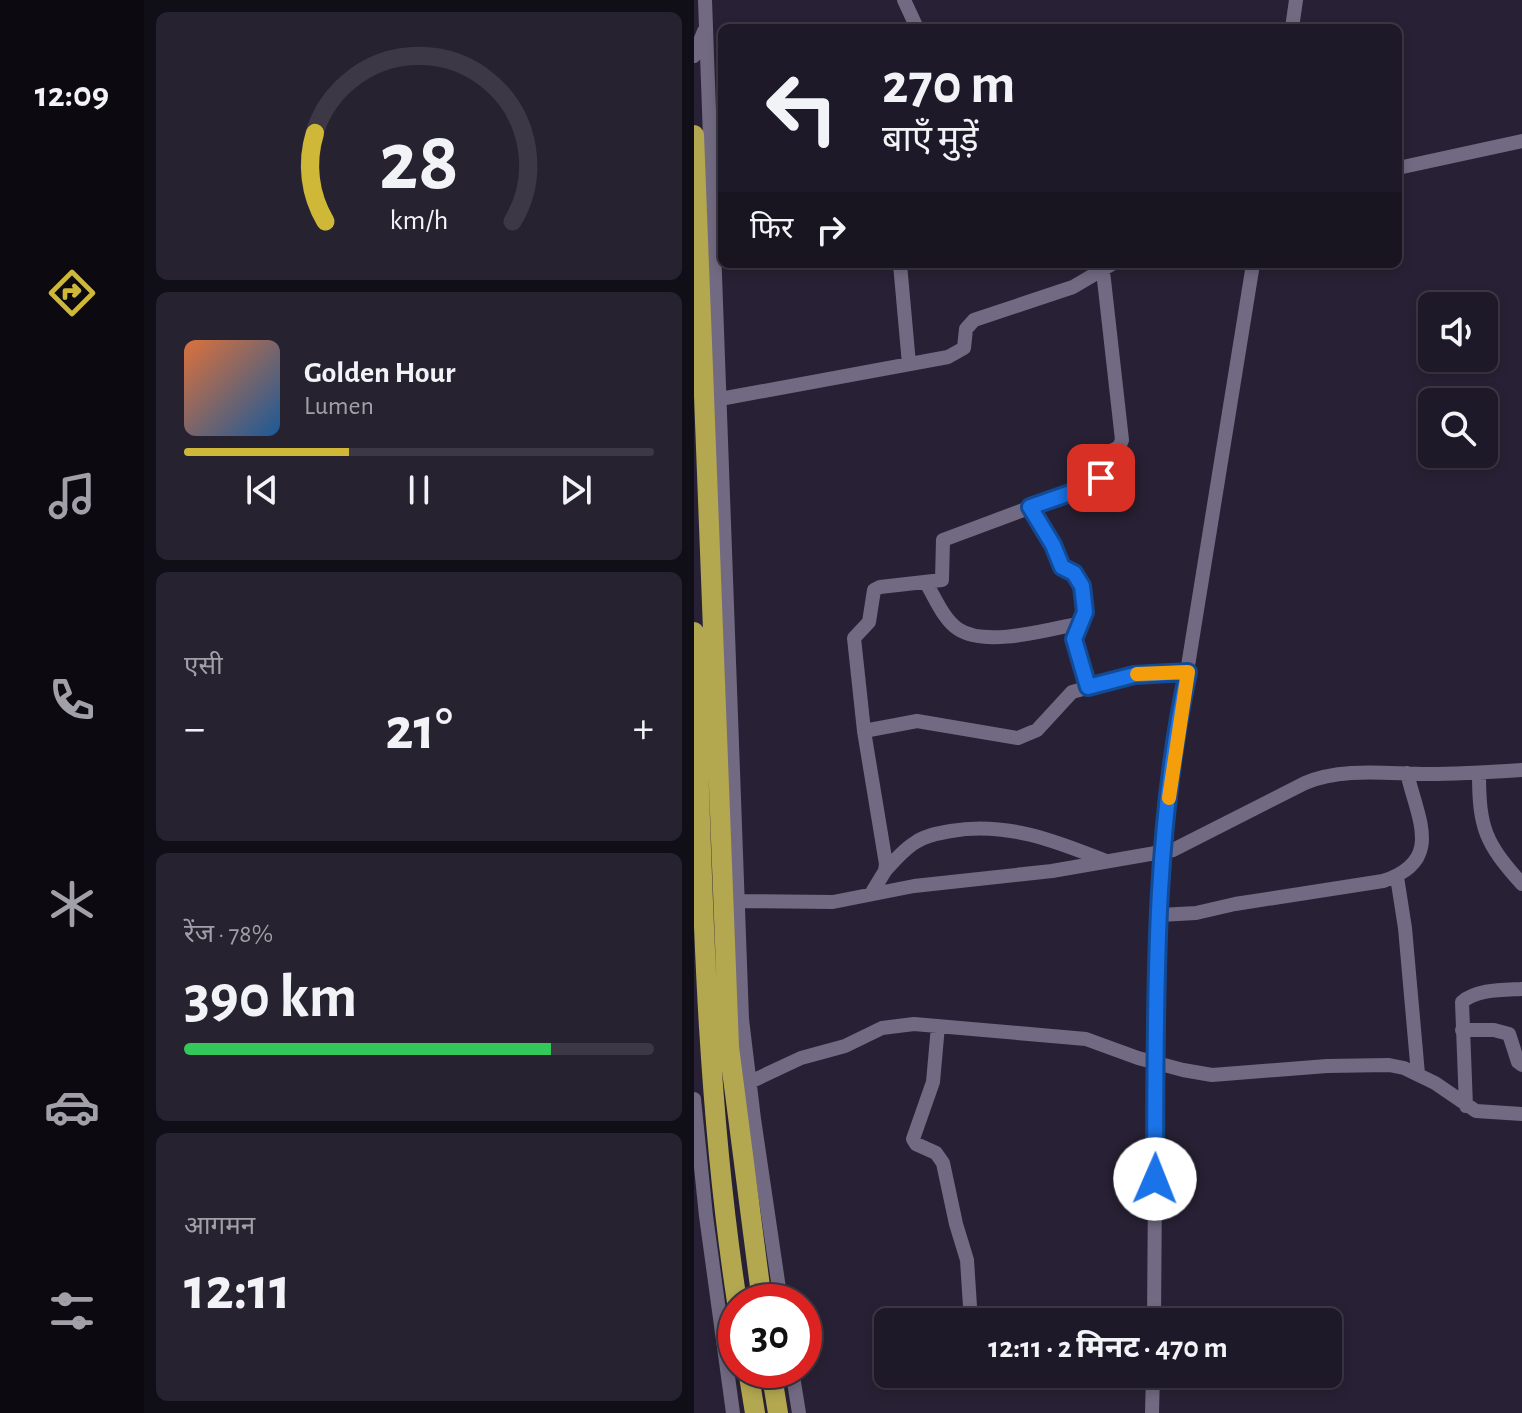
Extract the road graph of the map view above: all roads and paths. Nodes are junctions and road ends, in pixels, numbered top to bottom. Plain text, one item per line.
1 (705, 0) edge
2 (904, 0) edge
3 (1296, 0) edge
4 (915, 24) edge
5 (1293, 24) edge
6 (706, 27) junction
7 (694, 56) edge
8 (694, 135) edge
9 (1522, 141) edge
10 (1402, 167) edge
11 (718, 235) edge
12 (718, 268) edge
13 (900, 268) edge
14 (1107, 268) edge
15 (1252, 268) edge
16 (909, 364) junction
17 (720, 399) junction
18 (1030, 507) junction
19 (926, 583) junction
20 (1081, 623) junction
21 (694, 632) edge
22 (1186, 672) junction
23 (1088, 687) junction
24 (864, 731) junction
25 (1522, 770) edge
26 (1407, 773) junction
27 (1479, 773) junction
28 (1155, 853) junction
29 (1106, 861) junction
30 (885, 871) junction
31 (1397, 877) junction
32 (1522, 884) edge
33 (871, 894) junction
34 (737, 901) junction
35 (1160, 915) junction
36 (1522, 989) edge
37 (938, 1026) junction
38 (1462, 1030) junction
39 (1149, 1060) junction
40 (1522, 1065) edge
41 (1418, 1074) junction
42 (750, 1082) junction
43 (694, 1099) edge
44 (1466, 1106) junction
45 (1522, 1114) edge
46 (735, 1284) edge
47 (760, 1284) edge
48 (778, 1284) edge
49 (970, 1308) edge
50 (1154, 1308) edge
51 (751, 1388) edge
52 (774, 1388) edge
53 (795, 1388) edge
54 (1153, 1388) edge
55 (733, 1413) edge
56 (755, 1413) edge
57 (778, 1413) edge
58 (799, 1413) edge
59 (1152, 1413) edge

1 - 6 street
2 - 4 street
3 - 5 street
6 - 7 street
6 - 11 street
8 - 47 highway
9 - 10 street
12 - 17 street
13 - 16 street
14 - 16 street
14 - 18 street
15 - 22 street
16 - 17 street
17 - 34 street
18 - 19 street
18 - 20 street
19 - 20 street
19 - 24 street
20 - 23 street
21 - 46 highway
22 - 23 street
22 - 28 street
23 - 24 street
24 - 30 street
25 - 27 street
26 - 27 street
26 - 28 street
26 - 31 street
27 - 32 street
28 - 29 street
28 - 35 street
29 - 30 street
29 - 33 street
30 - 33 street
31 - 35 street
31 - 41 street
33 - 34 street
34 - 42 street
35 - 39 street
36 - 38 street
37 - 39 street
37 - 42 street
37 - 49 street
38 - 40 street
38 - 44 street
39 - 41 street
39 - 50 street
41 - 44 street
42 - 48 street
43 - 55 street
44 - 45 street
51 - 56 highway
52 - 57 highway
53 - 58 street
54 - 59 street

